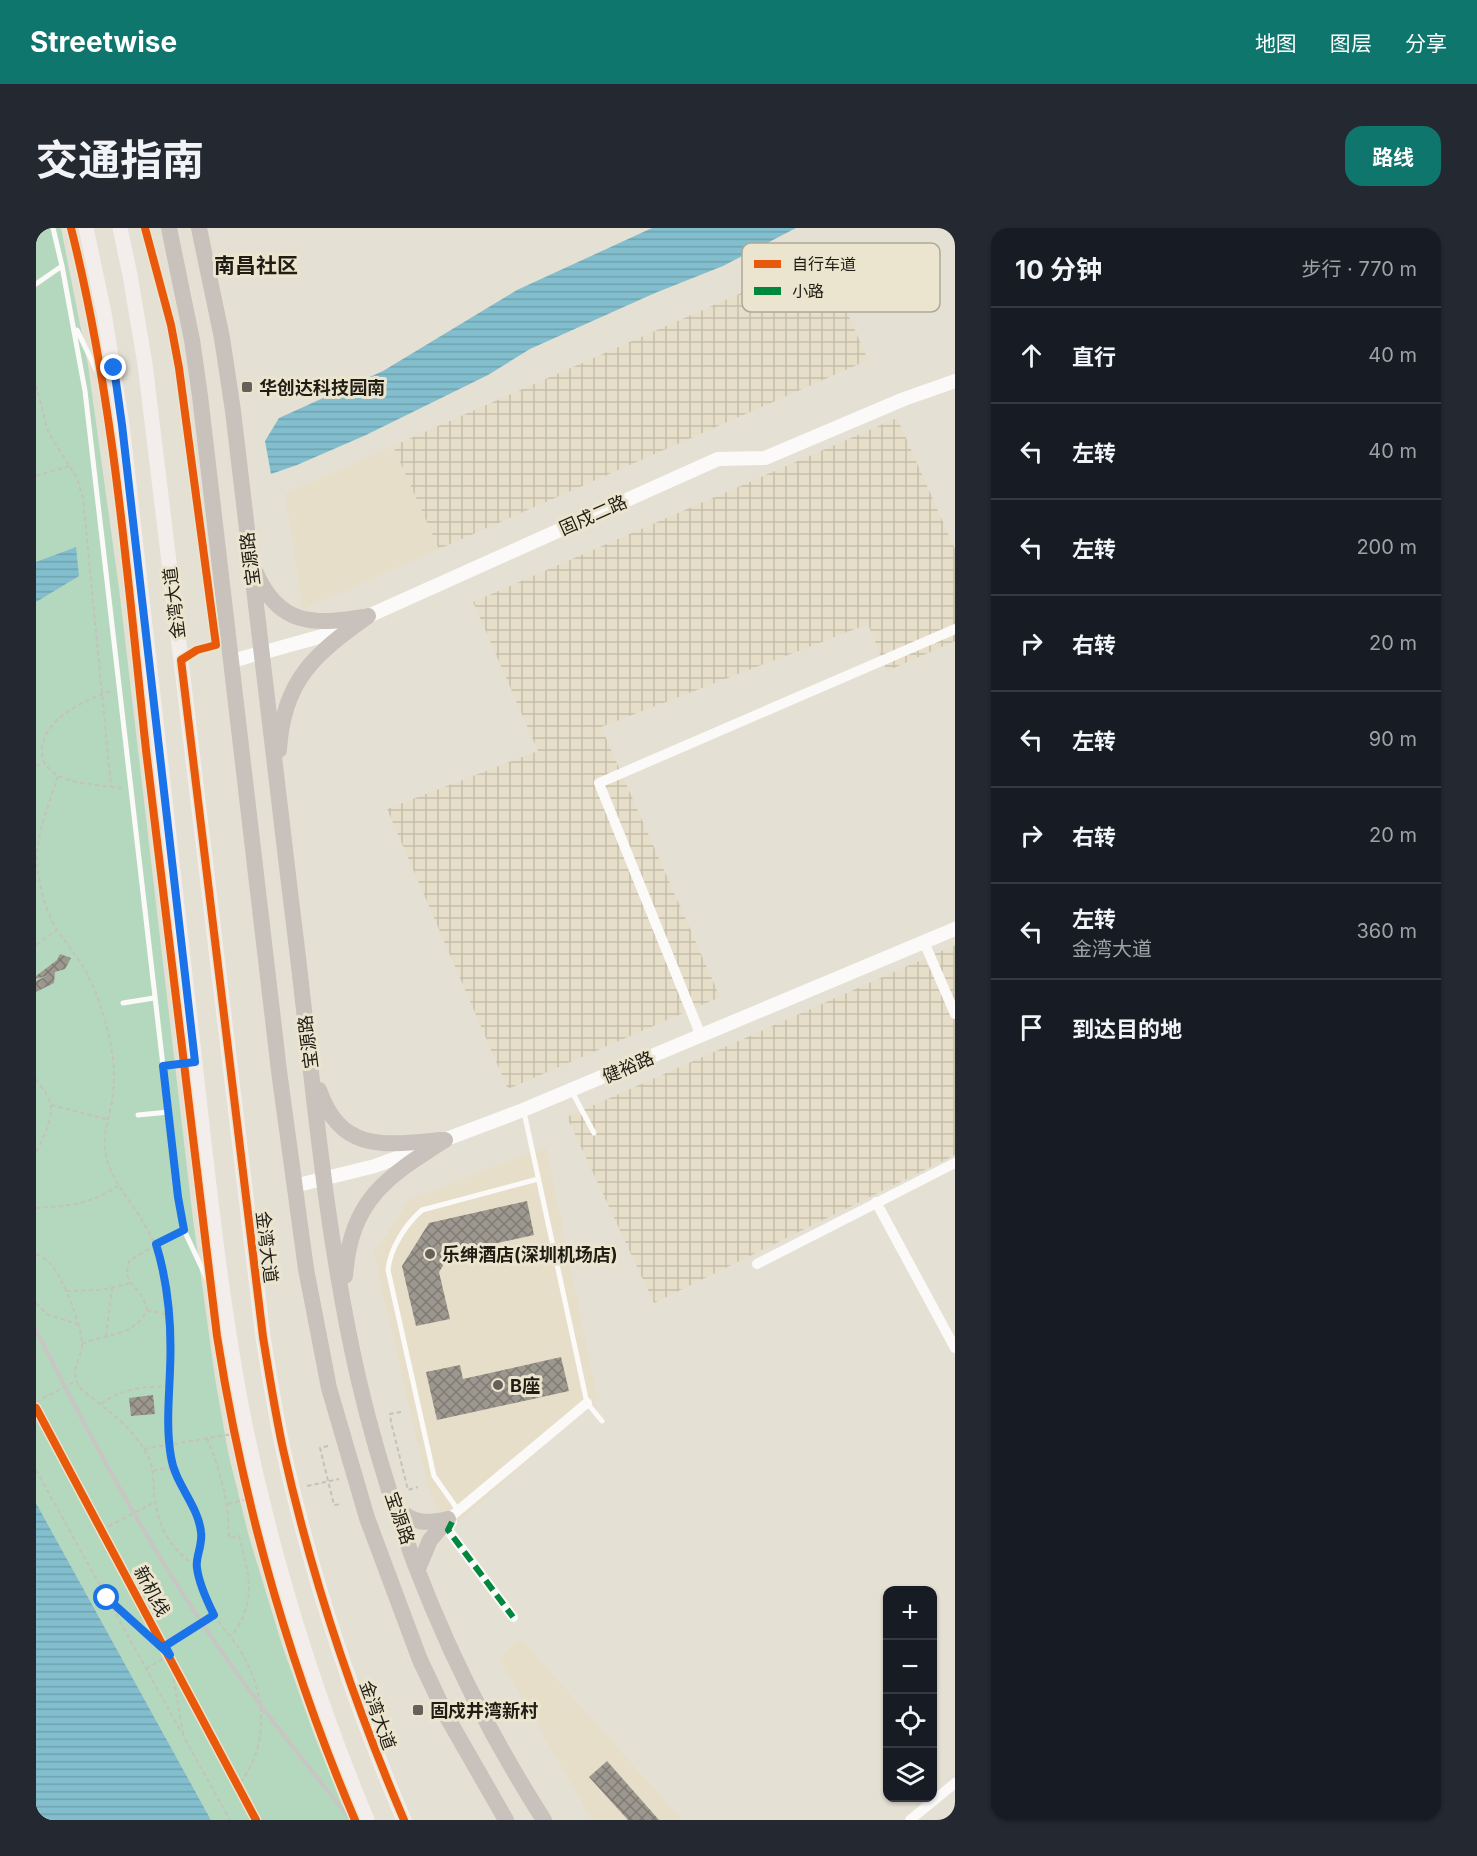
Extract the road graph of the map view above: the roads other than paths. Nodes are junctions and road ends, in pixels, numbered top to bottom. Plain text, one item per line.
1 (53, 228) edge
2 (86, 228) edge
3 (120, 228) edge
4 (169, 228) edge
5 (199, 228) edge
6 (62, 266) junction
7 (36, 284) edge
8 (73, 323) junction
9 (955, 381) edge
10 (122, 425) junction
11 (249, 551) junction
12 (368, 616) junction
13 (955, 629) edge
14 (262, 654) junction
15 (232, 662) junction
16 (277, 781) junction
17 (955, 929) edge
18 (924, 942) junction
19 (154, 998) junction
20 (123, 1003) dead end
21 (955, 1014) edge
22 (701, 1036) junction
23 (195, 1062) junction
24 (163, 1066) junction
25 (310, 1066) junction
26 (571, 1090) junction
27 (523, 1110) junction
28 (169, 1112) junction
29 (138, 1115) dead end
30 (594, 1133) dead end
31 (445, 1140) junction
32 (955, 1162) edge
33 (538, 1179) junction
34 (325, 1180) junction
35 (294, 1186) junction
36 (876, 1202) junction
37 (757, 1264) dead end
38 (346, 1319) junction
39 (228, 1324) junction
40 (955, 1348) edge
41 (587, 1403) junction
42 (602, 1421) dead end
43 (396, 1508) junction
44 (455, 1516) junction
45 (418, 1569) junction
46 (513, 1617) dead end
47 (955, 1783) edge
48 (367, 1820) edge
49 (404, 1820) edge
50 (506, 1820) edge
51 (544, 1820) edge
52 (910, 1820) edge

1 - 6 lane
2 - 10 main road, 金湾大道
3 - 49 main road, 金湾大道
4 - 15 main road, 宝源路
5 - 11 main road, 宝源路
6 - 7 lane
6 - 8 lane
8 - 10 lane
8 - 19 lane
9 - 12 street, 固戍二路
10 - 23 main road, 金湾大道
11 - 12 main road
11 - 14 main road, 宝源路
12 - 14 street, 固戍二路
12 - 16 main road
13 - 22 street
14 - 15 street, 固戍二路
14 - 16 main road, 宝源路
15 - 35 main road, 宝源路
16 - 25 main road, 宝源路
17 - 18 street, 健裕路
18 - 21 street
18 - 22 street, 健裕路
19 - 20 lane
19 - 24 lane
22 - 26 street, 健裕路
23 - 24 lane
23 - 39 main road, 金湾大道
24 - 28 lane
25 - 31 main road
25 - 34 main road, 宝源路
26 - 27 street, 健裕路
26 - 30 lane
27 - 31 street, 健裕路
27 - 33 lane
28 - 29 lane
28 - 39 lane
31 - 34 street, 健裕路
31 - 38 main road
32 - 36 street
33 - 41 lane
33 - 44 lane
34 - 35 street, 健裕路
34 - 38 main road, 宝源路
35 - 50 main road, 宝源路
36 - 37 street
36 - 40 street
38 - 43 main road, 宝源路
39 - 48 main road, 金湾大道
41 - 42 lane
41 - 44 street
43 - 44 main road
43 - 45 main road, 宝源路
44 - 45 main road
44 - 46 street
45 - 51 main road, 宝源路
47 - 52 street

